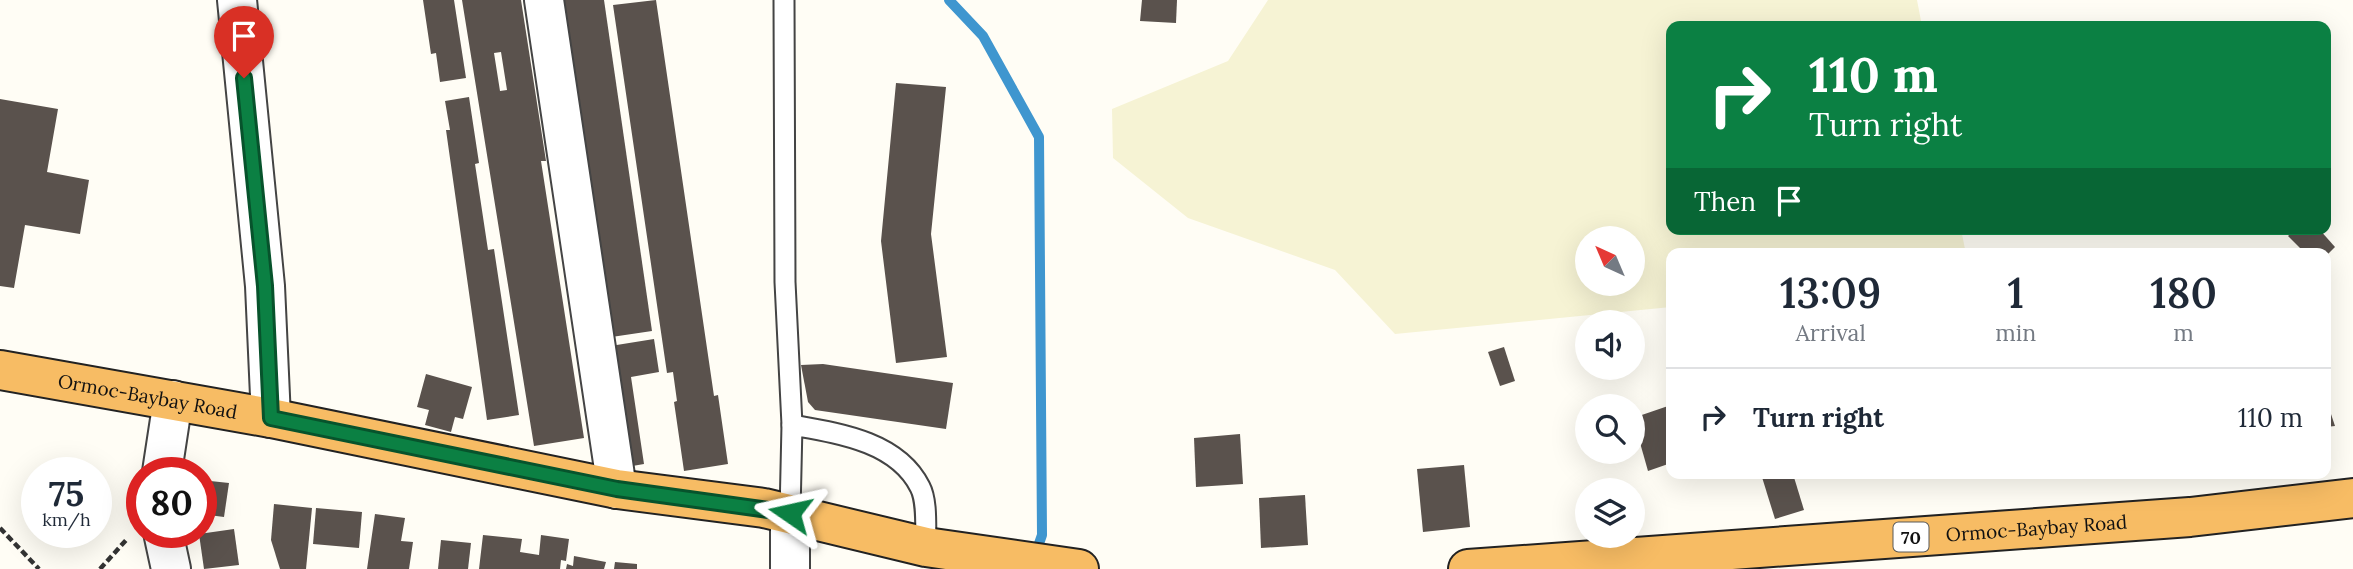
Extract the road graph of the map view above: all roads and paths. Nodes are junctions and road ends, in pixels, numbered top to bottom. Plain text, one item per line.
1 (237, 0) edge
2 (544, 0) edge
3 (784, 0) edge
4 (0, 370) edge
5 (173, 400) junction
6 (271, 418) junction
7 (792, 425) junction
8 (165, 457) edge
9 (617, 489) junction
10 (2353, 498) edge
11 (790, 513) junction
12 (0, 528) edge
13 (926, 547) junction
14 (127, 548) edge
15 (158, 548) edge
16 (39, 569) edge
17 (100, 569) edge
18 (171, 569) edge
19 (790, 569) edge
20 (1079, 569) edge
21 (1468, 569) edge

1 - 6 street
2 - 9 street
3 - 7 lane
4 - 5 highway, Ormoc-Baybay Road
5 - 6 highway, Ormoc-Baybay Road
5 - 8 street
6 - 9 highway, Ormoc-Baybay Road
7 - 11 lane
7 - 13 lane
9 - 11 highway, Ormoc-Baybay Road
10 - 21 highway, Ormoc-Baybay Road / 70
11 - 13 highway, Ormoc-Baybay Road
11 - 19 street
12 - 16 path
13 - 20 highway, Ormoc-Baybay Road
14 - 17 path
15 - 18 street

